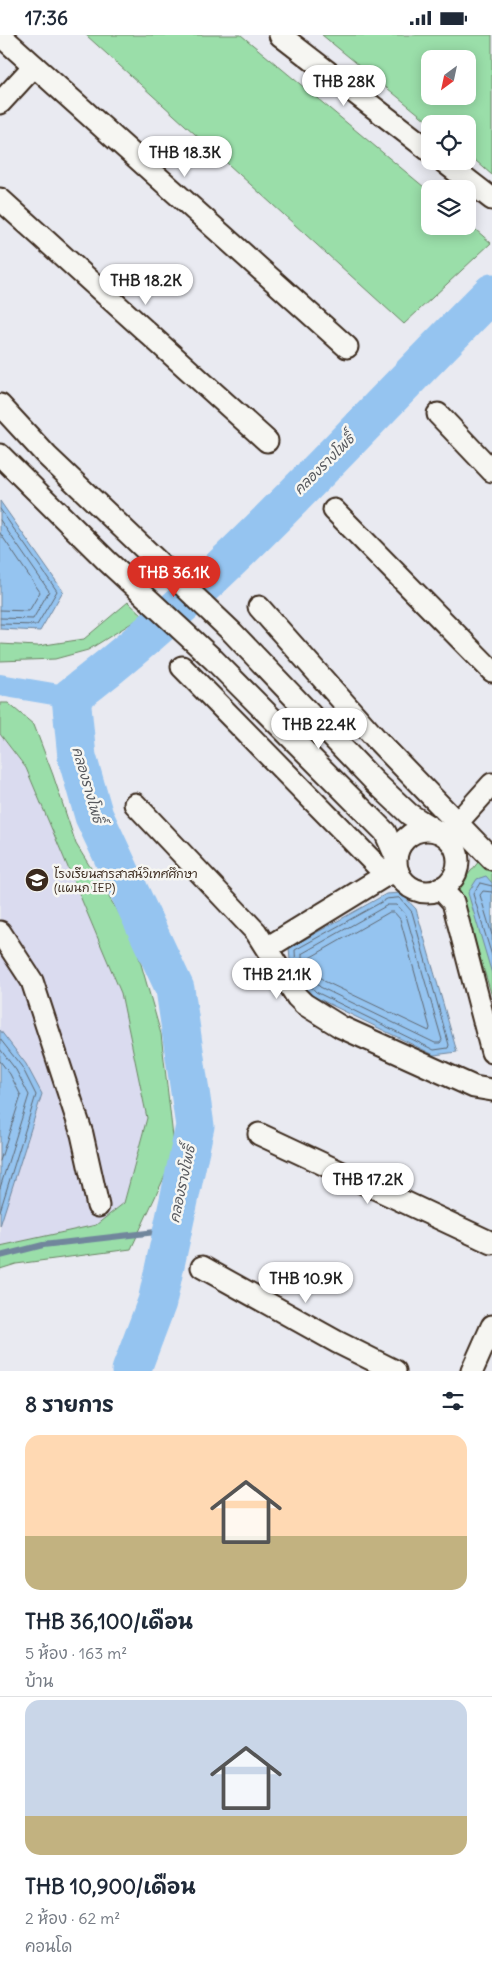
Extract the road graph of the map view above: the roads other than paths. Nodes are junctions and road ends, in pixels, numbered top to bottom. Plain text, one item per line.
1 (0, 35) edge
2 (280, 35) edge
3 (34, 65) junction
4 (0, 103) edge
5 (421, 144) edge
6 (455, 170) edge
7 (0, 199) edge
8 (492, 199) edge
9 (347, 347) dead end
10 (0, 405) edge
11 (438, 414) dead end
12 (267, 441) dead end
13 (0, 455) edge
14 (492, 471) edge
15 (334, 510) dead end
16 (260, 607) dead end
17 (182, 667) dead end
18 (492, 671) edge
19 (492, 784) edge
20 (135, 803) dead end
21 (446, 830) junction
22 (492, 859) edge
23 (393, 868) junction
24 (440, 888) junction
25 (0, 932) edge
26 (267, 948) junction
27 (492, 1052) edge
28 (492, 1090) edge
29 (259, 1134) dead end
30 (98, 1206) dead end
31 (492, 1243) edge
32 (202, 1267) dead end
33 (492, 1327) edge
34 (395, 1371) edge
35 (472, 1371) edge

1 - 3 street
2 - 5 street
3 - 4 street
3 - 9 street
6 - 8 street
7 - 12 street
10 - 21 street
11 - 14 street
13 - 23 street
15 - 18 street
16 - 21 street
17 - 23 street
19 - 21 street
20 - 26 street
21 - 22 street
21 - 23 street
21 - 24 street
23 - 24 street
23 - 26 street
24 - 27 street
25 - 30 street
26 - 28 street
29 - 31 street
32 - 34 street
33 - 35 street

